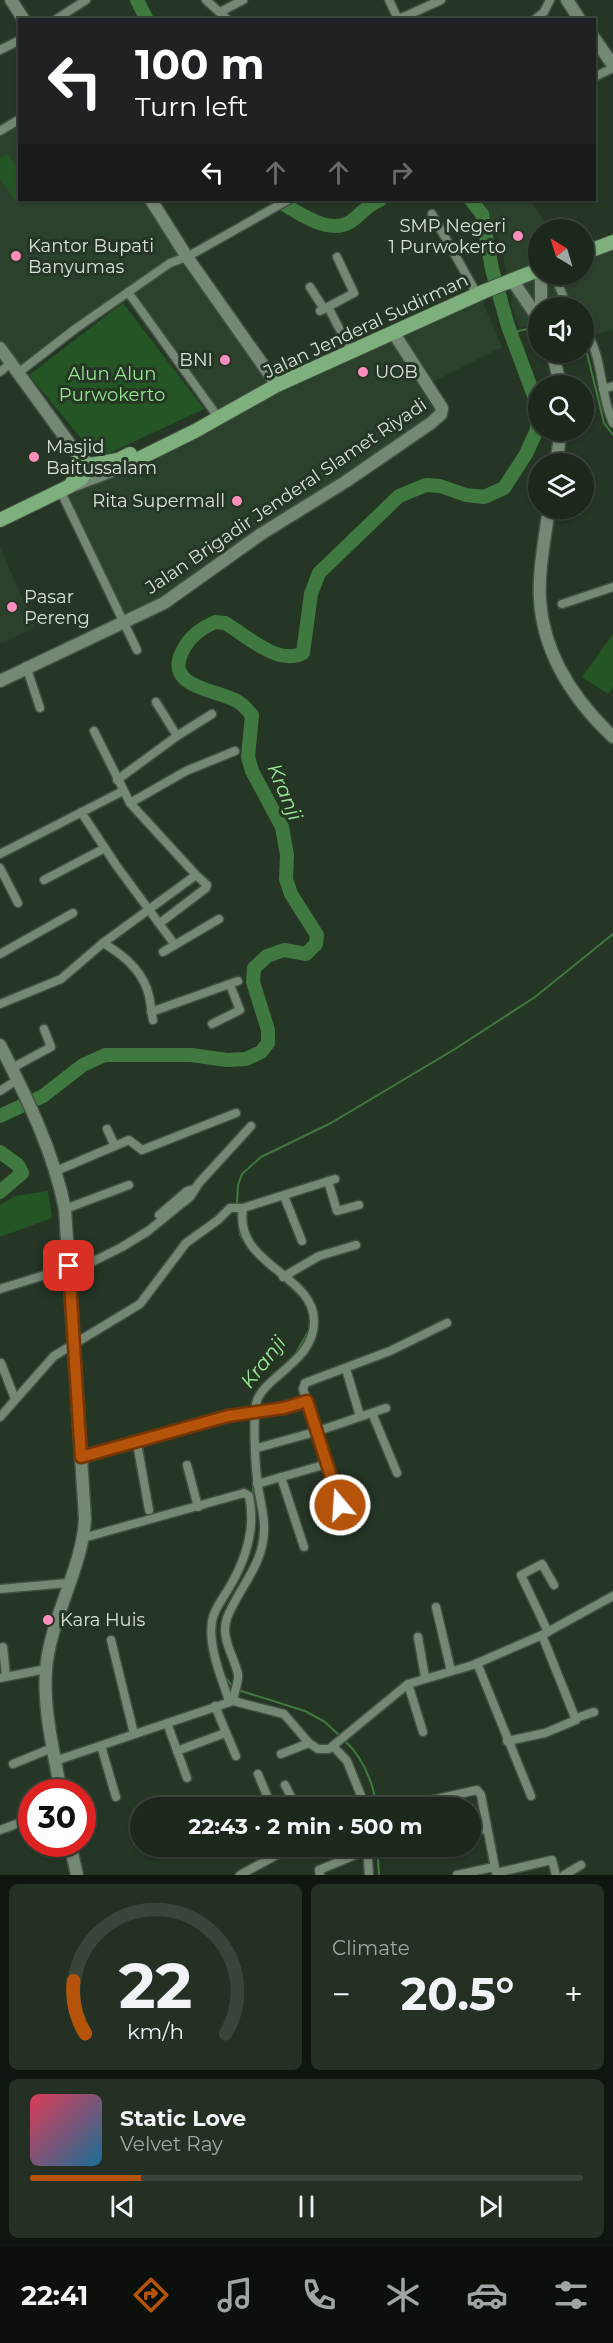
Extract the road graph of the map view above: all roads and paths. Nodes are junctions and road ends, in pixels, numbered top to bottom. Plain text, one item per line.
1 (11, 0) edge
2 (86, 0) edge
3 (206, 0) edge
4 (243, 0) edge
5 (389, 0) edge
6 (441, 0) edge
7 (550, 0) edge
8 (567, 0) edge
9 (220, 12) junction
10 (23, 18) edge
11 (58, 18) edge
12 (226, 18) edge
13 (401, 18) edge
14 (536, 18) edge
15 (579, 18) edge
16 (18, 41) edge
17 (596, 41) edge
18 (0, 50) edge
19 (612, 64) edge
20 (596, 76) edge
21 (18, 120) edge
22 (0, 131) edge
23 (152, 201) edge
24 (286, 201) edge
25 (432, 214) dead end
26 (613, 242) edge
27 (594, 249) edge
28 (184, 251) junction
29 (337, 257) dead end
30 (528, 274) edge
31 (510, 281) junction
32 (310, 287) dead end
33 (128, 292) junction
34 (481, 292) junction
35 (528, 305) edge
36 (324, 309) junction
37 (393, 332) junction
38 (0, 348) edge
39 (594, 348) edge
40 (351, 351) junction
41 (15, 368) junction
42 (0, 372) edge
43 (277, 385) junction
44 (613, 386) edge
45 (603, 389) junction
46 (215, 418) junction
47 (613, 423) edge
48 (85, 461) junction
49 (122, 467) joint
50 (67, 486) junction
51 (548, 519) edge
52 (0, 520) edge
53 (613, 587) edge
54 (562, 604) dead end
55 (122, 622) junction
56 (137, 650) dead end
57 (26, 666) junction
58 (0, 681) edge
59 (156, 702) dead end
60 (40, 708) dead end
61 (212, 714) dead end
62 (94, 731) dead end
63 (177, 736) junction
64 (613, 737) edge
65 (235, 751) dead end
66 (117, 780) junction
67 (123, 791) junction
68 (130, 802) junction
69 (81, 812) junction
70 (105, 848) junction
71 (0, 854) edge
72 (0, 868) edge
73 (196, 875) junction
74 (44, 880) dead end
75 (18, 903) dead end
76 (149, 909) junction
77 (73, 913) dead end
78 (219, 919) dead end
79 (160, 923) junction
80 (103, 944) junction
81 (175, 945) junction
82 (163, 952) dead end
83 (0, 954) edge
84 (0, 1004) edge
85 (212, 1024) dead end
86 (44, 1029) dead end
87 (0, 1045) edge
88 (6, 1062) edge
89 (18, 1081) junction
90 (0, 1091) edge
91 (237, 1113) dead end
92 (251, 1126) dead end
93 (107, 1129) dead end
94 (115, 1146) junction
95 (56, 1171) junction
96 (129, 1185) dead end
97 (284, 1196) junction
98 (359, 1205) dead end
99 (240, 1208) junction
100 (65, 1209) junction
101 (302, 1241) dead end
102 (356, 1245) dead end
103 (70, 1270) junction
104 (283, 1277) junction
105 (0, 1289) edge
106 (447, 1323) dead end
107 (75, 1341) junction
108 (1, 1364) edge
109 (346, 1369) junction
110 (15, 1400) junction
111 (307, 1401) junction
112 (386, 1408) dead end
113 (254, 1413) junction
114 (372, 1413) junction
115 (360, 1416) junction
116 (0, 1417) edge
117 (315, 1432) junction
118 (137, 1443) junction
119 (256, 1448) junction
120 (81, 1457) junction
121 (327, 1464) junction
122 (187, 1465) dead end
123 (397, 1473) dead end
124 (281, 1477) junction
125 (257, 1484) junction
126 (340, 1505) dead end
127 (198, 1507) junction
128 (149, 1510) dead end
129 (83, 1538) junction
130 (304, 1547) dead end
131 (68, 1583) junction
132 (554, 1585) dead end
133 (0, 1589) edge
134 (613, 1596) edge
135 (436, 1607) dead end
136 (545, 1633) junction
137 (418, 1637) dead end
138 (111, 1640) dead end
139 (3, 1647) dead end
140 (477, 1663) junction
141 (46, 1669) junction
142 (451, 1671) junction
143 (3, 1677) edge
144 (424, 1677) junction
145 (408, 1684) junction
146 (231, 1701) junction
147 (214, 1706) junction
148 (594, 1712) dead end
149 (576, 1718) junction
150 (166, 1723) junction
151 (423, 1732) dead end
152 (225, 1733) junction
153 (134, 1734) junction
154 (340, 1741) junction
155 (507, 1741) junction
156 (309, 1743) junction
157 (101, 1746) junction
158 (52, 1748) junction
159 (177, 1751) junction
160 (281, 1754) dead end
161 (236, 1756) dead end
162 (55, 1761) junction
163 (14, 1764) dead end
164 (258, 1774) dead end
165 (187, 1778) dead end
166 (58, 1779) edge
167 (285, 1785) dead end
168 (531, 1796) dead end
169 (116, 1797) dead end
170 (267, 1797) edge
171 (291, 1797) edge
172 (362, 1797) edge
173 (446, 1797) edge
174 (18, 1823) edge
175 (486, 1829) junction
176 (0, 1830) edge
177 (481, 1830) edge
178 (73, 1857) edge
179 (272, 1857) edge
180 (340, 1857) edge
181 (348, 1857) edge
182 (368, 1857) edge
183 (341, 1860) junction
184 (581, 1865) dead end
185 (496, 1872) edge
186 (77, 1875) edge
187 (240, 1875) edge
188 (320, 1875) edge
189 (369, 1875) edge
190 (457, 1875) edge
191 (556, 1875) edge
192 (564, 1875) edge

1 - 10 main road
2 - 11 street
3 - 9 street
4 - 9 street
5 - 13 street
6 - 13 street
7 - 14 street
8 - 15 main road
9 - 12 street
16 - 18 street
17 - 19 main road
19 - 20 street
21 - 22 street
23 - 28 main road
24 - 28 street
25 - 34 street
26 - 27 main road
28 - 33 street
28 - 43 main road
29 - 36 street
30 - 31 main road, Jalan Jenderal Sudirman
31 - 34 main road, Jalan Jenderal Sudirman
31 - 35 main road
32 - 36 street
33 - 41 street
33 - 46 street
34 - 37 main road, Jalan Jenderal Sudirman
36 - 40 street
37 - 40 main road, Jalan Jenderal Sudirman
37 - 55 main road, Jalan Brigadir Jenderal Slamet Riyadi
38 - 41 main road
39 - 45 street
40 - 43 main road, Jalan Jenderal Sudirman
41 - 42 street
41 - 48 main road
43 - 46 main road, Jalan Jenderal Sudirman
44 - 45 street
45 - 47 street
46 - 48 main road, Jalan Jenderal Sudirman
46 - 49 main road, Jalan Jenderal Sudirman
48 - 50 main road
49 - 50 main road
50 - 52 main road
50 - 55 street
51 - 64 main road
53 - 54 street
55 - 56 street
55 - 57 main road, Jalan Brigadir Jenderal Slamet Riyadi
57 - 58 main road, Jalan Brigadir Jenderal Slamet Riyadi
57 - 60 street
59 - 63 street
61 - 63 street
62 - 66 street
63 - 66 street
65 - 68 street
66 - 67 street
67 - 68 street
67 - 69 street
68 - 73 street
69 - 70 street
69 - 71 street
70 - 74 street
70 - 76 street
72 - 75 street
73 - 76 street
73 - 79 street
76 - 79 street
76 - 80 street
77 - 83 street
78 - 81 street
79 - 81 street
80 - 84 street
80 - 85 street
81 - 82 street
86 - 88 street
87 - 88 main road
88 - 89 main road
89 - 90 street
89 - 95 main road
91 - 94 street
92 - 103 street
93 - 94 street
94 - 95 street
95 - 100 main road
96 - 100 street
97 - 98 street
97 - 99 street
97 - 101 street
99 - 104 street
99 - 107 street
100 - 103 main road
102 - 104 street
103 - 105 street
103 - 107 main road
104 - 113 street
106 - 109 street
107 - 110 street
107 - 120 main road
108 - 110 street
109 - 111 street
109 - 115 street
110 - 116 street
111 - 113 street
111 - 117 street
112 - 114 street
113 - 118 street
113 - 119 street
114 - 115 street
114 - 123 street
115 - 117 street
117 - 119 street
117 - 121 street
118 - 120 street
118 - 128 street
119 - 125 street
120 - 129 main road
121 - 124 street
121 - 126 street
122 - 127 street
124 - 125 street
124 - 130 street
125 - 146 street
127 - 129 street
127 - 146 street
129 - 131 main road
131 - 133 street
131 - 141 main road
132 - 136 street
134 - 136 street
135 - 142 street
136 - 140 street
136 - 149 street
137 - 144 street
138 - 153 street
139 - 143 street
140 - 142 street
140 - 155 street
141 - 143 street
141 - 158 main road
142 - 144 street
144 - 145 street
145 - 151 street
145 - 154 street
146 - 147 street
146 - 156 street
147 - 150 street
147 - 152 street
148 - 149 street
149 - 155 street
150 - 153 street
150 - 159 street
152 - 159 street
152 - 161 street
153 - 157 street
154 - 156 street
154 - 172 street
155 - 168 street
156 - 160 street
157 - 162 street
157 - 169 street
158 - 162 main road
158 - 163 street
159 - 165 street
162 - 166 main road
164 - 170 street
167 - 171 street
173 - 175 street
174 - 176 street
175 - 177 street
175 - 185 street
178 - 186 main road
179 - 187 street
180 - 183 street
181 - 183 street
182 - 189 street
183 - 188 street
184 - 192 street
185 - 190 street
185 - 191 street

